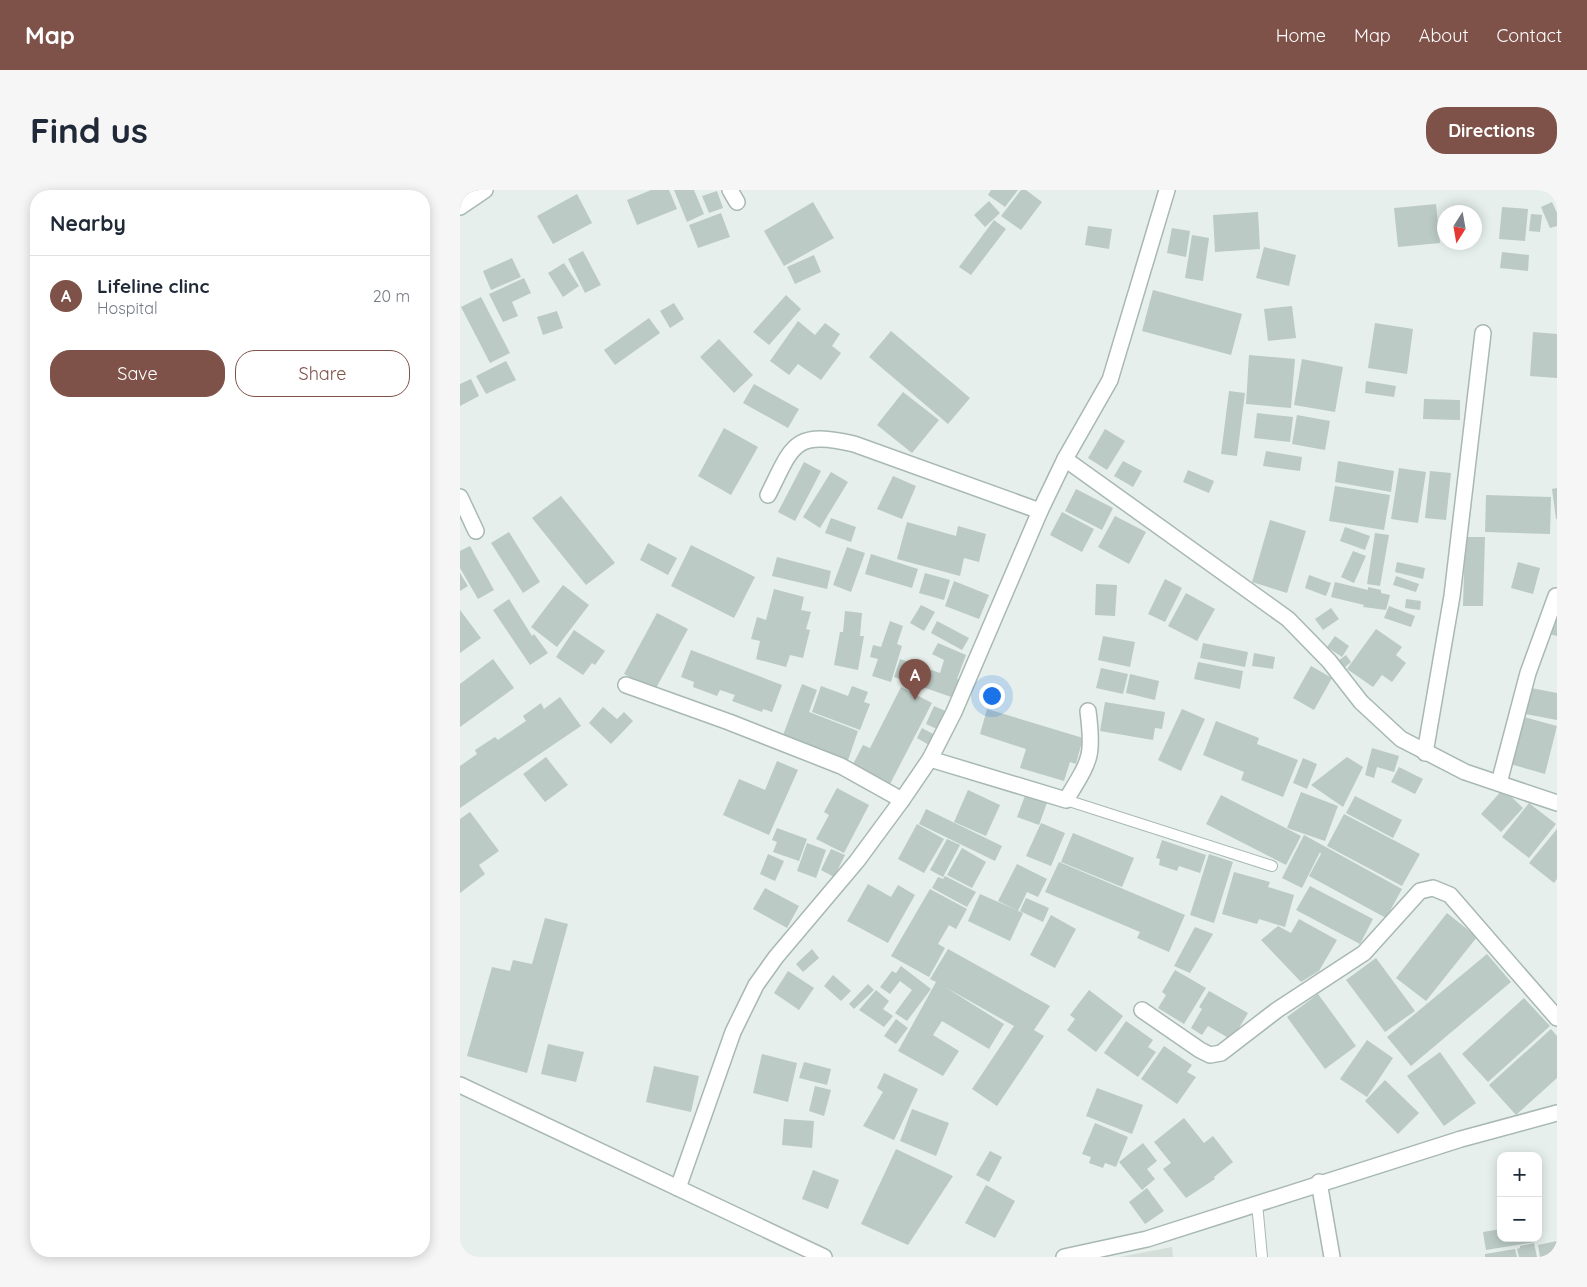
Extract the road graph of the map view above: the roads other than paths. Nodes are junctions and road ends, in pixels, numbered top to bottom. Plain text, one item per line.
1 (485, 190) edge
2 (1167, 190) edge
3 (460, 207) edge
4 (1483, 333) dead end
5 (1065, 459) junction
6 (768, 495) dead end
7 (460, 497) edge
8 (1040, 511) junction
9 (476, 531) dead end
10 (1556, 596) dead end
11 (626, 685) dead end
12 (1088, 711) dead end
13 (1425, 753) junction
14 (930, 759) junction
15 (1500, 783) junction
16 (902, 800) junction
17 (1066, 800) junction
18 (1557, 803) edge
19 (1272, 866) dead end
20 (1142, 1010) dead end
21 (1557, 1018) edge
22 (460, 1085) edge
23 (1557, 1113) edge
24 (1319, 1182) junction
25 (678, 1188) junction
26 (1257, 1203) junction
27 (824, 1257) edge
28 (1064, 1257) edge
29 (1262, 1257) edge
30 (1332, 1257) edge

1 - 3 street
2 - 5 street
4 - 13 street
5 - 8 street
5 - 13 street
6 - 8 street
7 - 9 street
8 - 14 street
10 - 15 street
11 - 16 street
12 - 17 street
13 - 15 street
14 - 16 street
14 - 17 street
15 - 18 street
16 - 25 street
17 - 19 lane
20 - 21 street
22 - 25 street
23 - 24 street
24 - 26 street
24 - 30 street
25 - 27 street
26 - 28 street
26 - 29 lane

